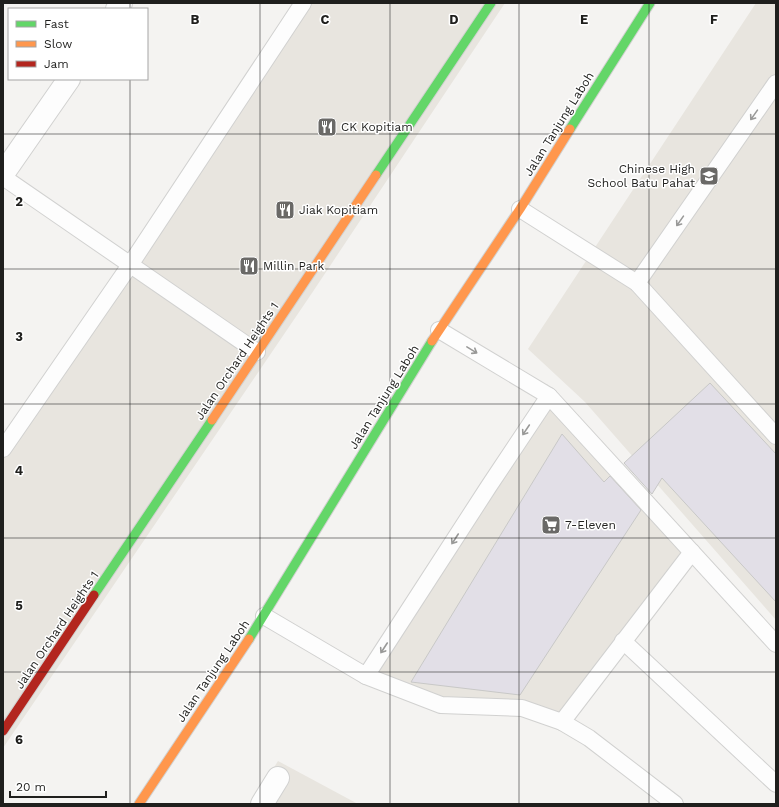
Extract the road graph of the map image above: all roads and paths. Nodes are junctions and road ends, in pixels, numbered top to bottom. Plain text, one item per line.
1 (303, 3) edge
2 (491, 3) edge
3 (650, 3) edge
4 (68, 80) edge
5 (776, 83) edge
6 (3, 175) edge
7 (520, 209) junction
8 (130, 265) junction
9 (637, 283) junction
10 (439, 330) junction
11 (257, 352) junction
12 (549, 396) junction
13 (776, 436) edge
14 (3, 449) edge
15 (692, 552) junction
16 (264, 616) junction
17 (623, 641) junction
18 (776, 644) edge
19 (366, 676) junction
20 (562, 722) junction
21 (3, 731) edge
22 (278, 778) dead end
23 (776, 784) edge
24 (139, 804) edge
25 (262, 804) edge
26 (675, 804) edge

1 - 8 lane
2 - 11 main road, Jalan Orchard Heights 1
3 - 7 main road, Jalan Tanjung Laboh
4 - 6 street
5 -> 9 lane
6 - 8 lane
7 - 9 lane
7 - 10 main road, Jalan Tanjung Laboh
8 - 11 lane
8 - 14 lane
9 - 13 lane
10 -> 12 lane
10 - 16 main road, Jalan Tanjung Laboh
11 - 21 main road, Jalan Orchard Heights 1
12 - 15 lane
12 -> 19 lane
15 - 17 lane
15 - 18 lane
16 - 19 lane
16 - 24 main road, Jalan Tanjung Laboh
17 - 20 lane
17 - 23 lane
19 - 20 lane
20 - 26 lane
22 - 25 street

